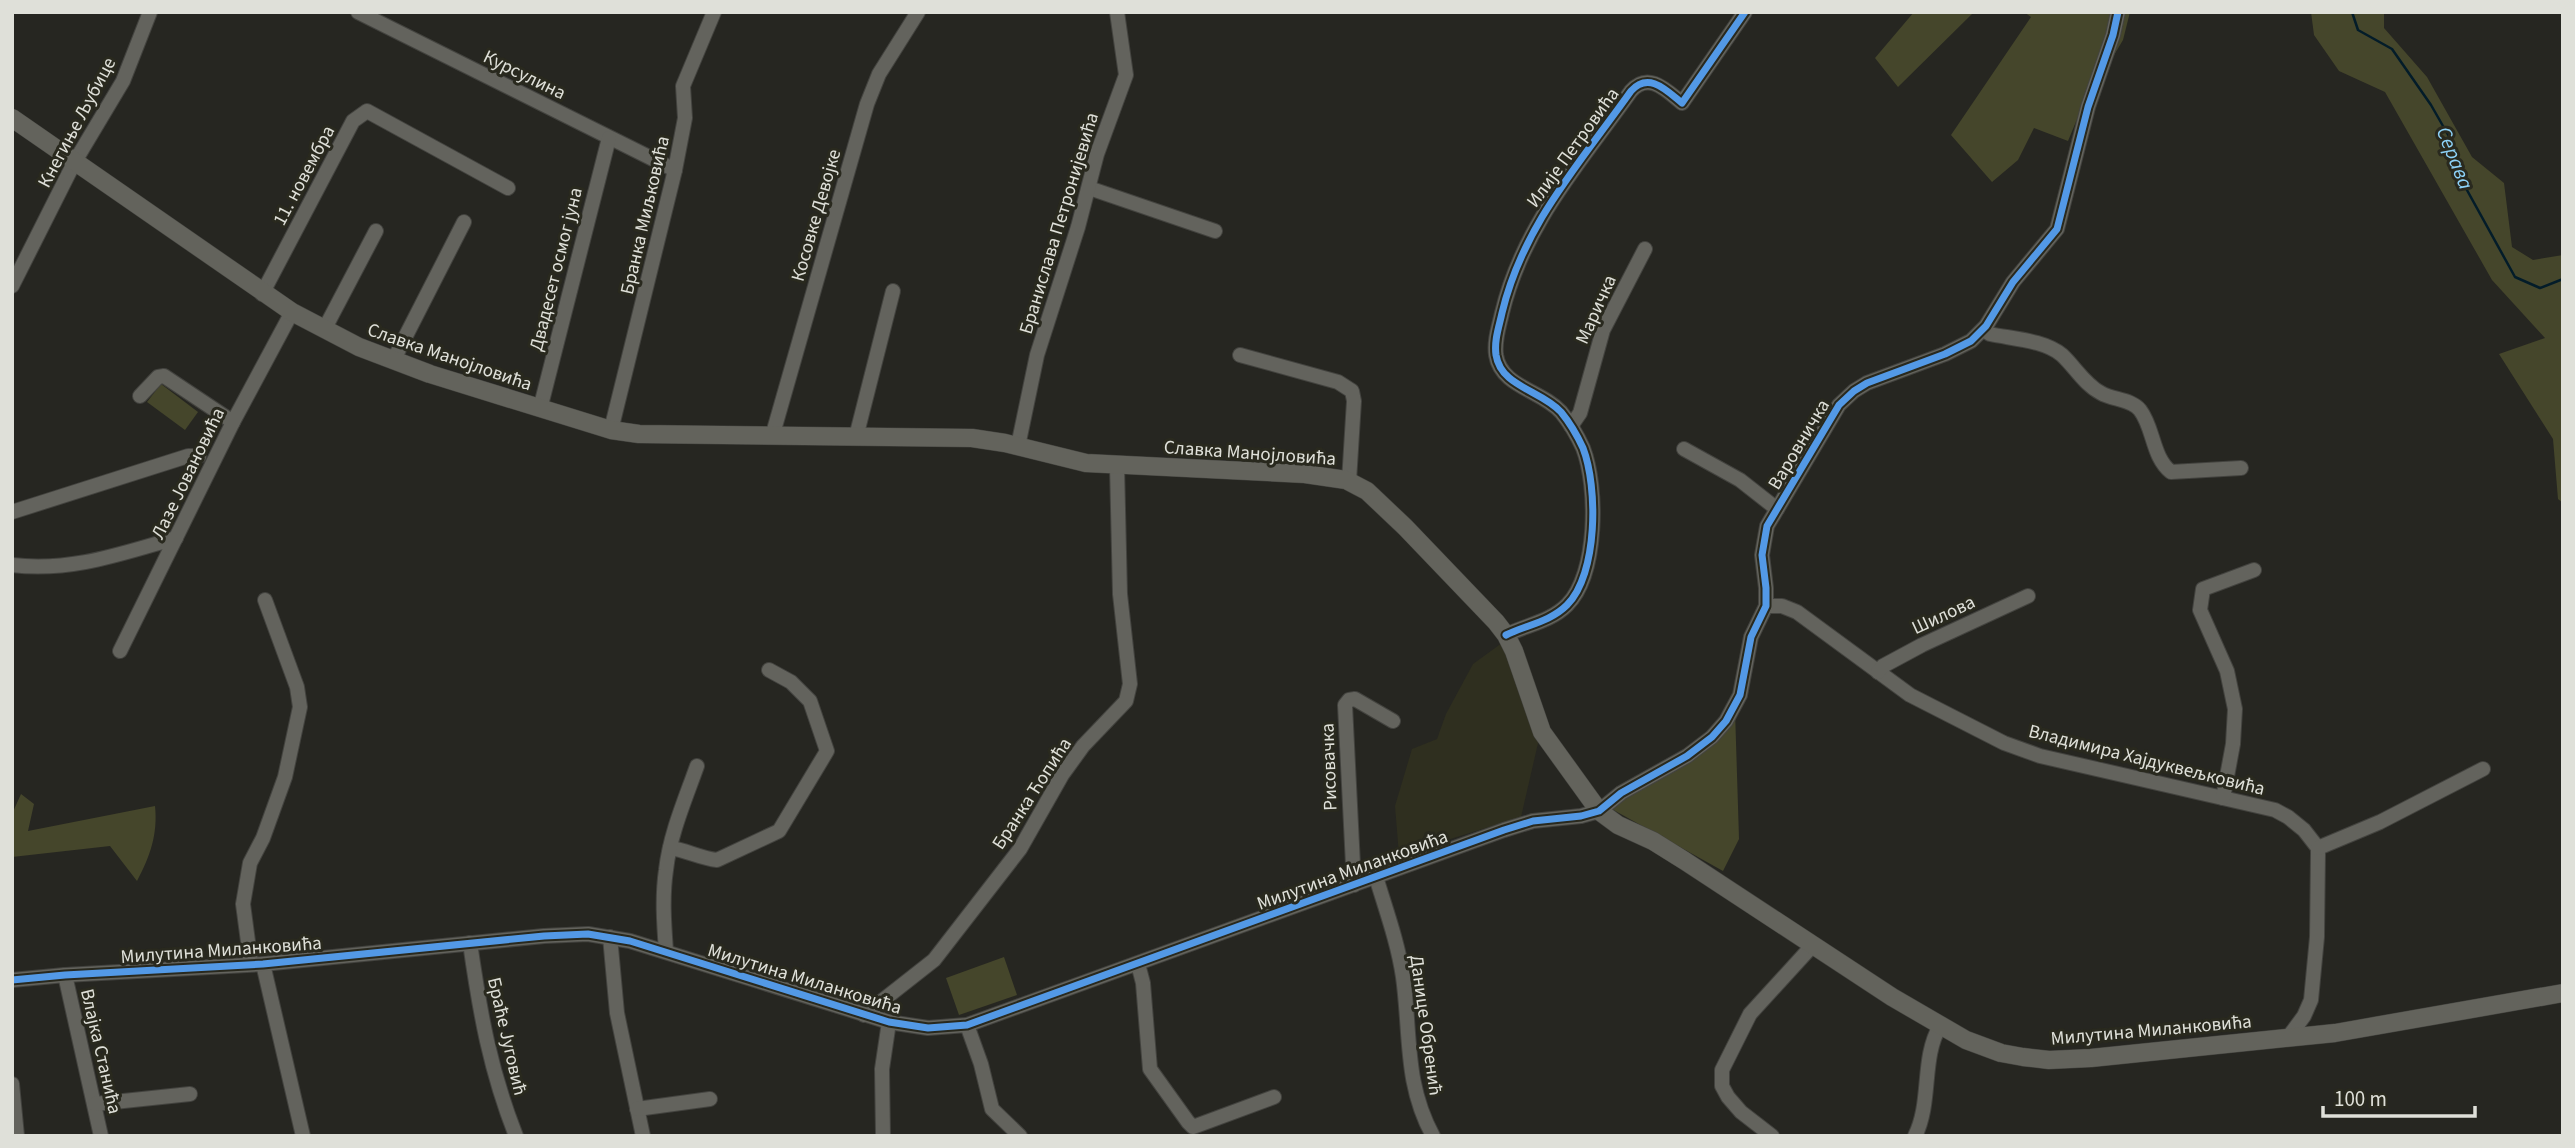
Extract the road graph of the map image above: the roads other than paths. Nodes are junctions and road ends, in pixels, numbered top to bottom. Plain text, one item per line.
1 (150, 12) edge
2 (358, 12) edge
3 (714, 12) edge
4 (918, 12) edge
5 (1117, 12) edge
6 (1745, 12) edge
7 (2118, 12) edge
8 (12, 118) edge
9 (609, 138) junction
10 (74, 163) junction
11 (675, 170) junction
12 (508, 188) dead end
13 (1089, 188) junction
14 (464, 222) dead end
15 (376, 231) dead end
16 (1215, 231) dead end
17 (1645, 249) dead end
18 (16, 267) edge
19 (12, 286) edge
20 (893, 291) dead end
21 (262, 294) junction
22 (292, 312) junction
23 (324, 330) junction
24 (1983, 330) junction
25 (1240, 355) dead end
26 (393, 361) junction
27 (140, 396) dead end
28 (540, 409) junction
29 (233, 422) junction
30 (1572, 426) junction
31 (611, 430) junction
32 (772, 437) junction
33 (856, 437) junction
34 (1018, 446) junction
35 (1684, 449) dead end
36 (199, 456) dead end
37 (1117, 466) junction
38 (2241, 468) dead end
39 (1349, 481) junction
40 (1777, 509) junction
41 (12, 512) edge
42 (176, 538) junction
43 (12, 565) edge
44 (2254, 570) dead end
45 (2028, 596) dead end
46 (265, 600) dead end
47 (1766, 606) junction
48 (1506, 635) junction
49 (120, 651) dead end
50 (769, 670) dead end
51 (1878, 671) junction
52 (1393, 721) dead end
53 (697, 766) dead end
54 (2483, 769) dead end
55 (2223, 798) junction
56 (1599, 811) junction
57 (670, 848) junction
58 (2318, 848) junction
59 (1376, 877) junction
60 (1353, 885) junction
61 (610, 937) junction
62 (470, 943) junction
63 (1813, 945) junction
64 (666, 951) junction
65 (257, 964) junction
66 (1138, 964) junction
67 (65, 975) junction
68 (12, 980) edge
69 (2563, 993) edge
70 (864, 1015) junction
71 (888, 1022) junction
72 (967, 1026) junction
73 (1940, 1026) junction
74 (2287, 1039) junction
75 (12, 1084) edge
76 (190, 1094) dead end
77 (1274, 1097) dead end
78 (710, 1099) dead end
79 (95, 1104) junction
80 (637, 1109) junction
81 (17, 1136) edge
82 (101, 1136) edge
83 (303, 1136) edge
84 (516, 1136) edge
85 (643, 1136) edge
86 (883, 1136) edge
87 (1020, 1136) edge
88 (1433, 1136) edge
89 (1772, 1136) edge
90 (1915, 1136) edge

1 - 10 street, Кнегиње Љубице
2 - 9 street, Курсулина
3 - 11 street, Бранка Миљковића
4 - 32 street, Косовке Девојке
5 - 13 street, Бранислава Петронијевића
6 - 30 street, Илије Петровића
7 - 24 street, Варовничка
8 - 10 main road, Славка Манојловића
9 - 11 street, Курсулина
9 - 28 street, Двадесет осмог јуна
10 - 18 street, Кнегиње Љубице
10 - 21 main road, Славка Манојловића
11 - 31 street, Бранка Миљковића
12 - 21 street, 11. новембра
13 - 16 street
13 - 34 street, Бранислава Петронијевића
14 - 26 street
15 - 23 street
17 - 30 street, Маричка
18 - 19 street, Кнегиње Љубице
20 - 33 street
21 - 22 main road, Славка Манојловића
22 - 23 main road, Славка Манојловића
22 - 29 street, Лазе Јовановића
23 - 26 main road, Славка Манојловића
24 - 38 street
24 - 40 street, Варовничка
25 - 39 street
26 - 28 main road, Славка Манојловића
27 - 29 street
28 - 31 main road, Славка Манојловића
29 - 42 street, Лазе Јовановића
30 - 48 street, Илије Петровића
31 - 32 main road, Славка Манојловића
32 - 33 main road, Славка Манојловића
33 - 34 main road, Славка Манојловића
34 - 37 main road, Славка Манојловића
35 - 40 street
36 - 41 street
37 - 39 main road, Славка Манојловића
37 - 70 street, Бранка Ћопића
39 - 48 main road, Славка Манојловића
40 - 47 street, Варовничка
42 - 43 street
42 - 49 street, Лазе Јовановића
44 - 55 street
45 - 51 street, Шилова
46 - 65 street
47 - 51 street, Владимира Хајдуквељковића
47 - 56 street, Варовничка
48 - 56 main road, Славка Манојловића
50 - 57 street
51 - 55 street, Владимира Хајдуквељковића
52 - 60 street, Рисовачка
53 - 57 street
54 - 58 street
55 - 58 street, Владимира Хајдуквељковића
56 - 59 street, Милутина Миланковића
56 - 63 main road, Милутина Миланковића
57 - 64 street
58 - 74 street
59 - 60 street, Милутина Миланковића
59 - 88 street, Данице Обренић
60 - 66 street, Милутина Миланковића
61 - 62 street, Милутина Миланковића
61 - 64 street, Милутина Миланковића
61 - 80 street
62 - 65 street, Милутина Миланковића
62 - 84 street, Браће Југовић
63 - 73 main road, Милутина Миланковића
63 - 89 street
64 - 70 street, Милутина Миланковића
65 - 67 street, Милутина Миланковића
65 - 83 street
66 - 72 street, Милутина Миланковића
66 - 77 street
67 - 68 street, Милутина Миланковића
67 - 79 street, Влајка Станића
69 - 74 main road, Милутина Миланковића
70 - 71 street, Милутина Миланковића
71 - 72 street, Милутина Миланковића
71 - 86 street
72 - 87 street
73 - 74 main road, Милутина Миланковића
73 - 90 street
75 - 81 street
76 - 79 street
78 - 80 street
79 - 82 street, Влајка Станића
80 - 85 street

